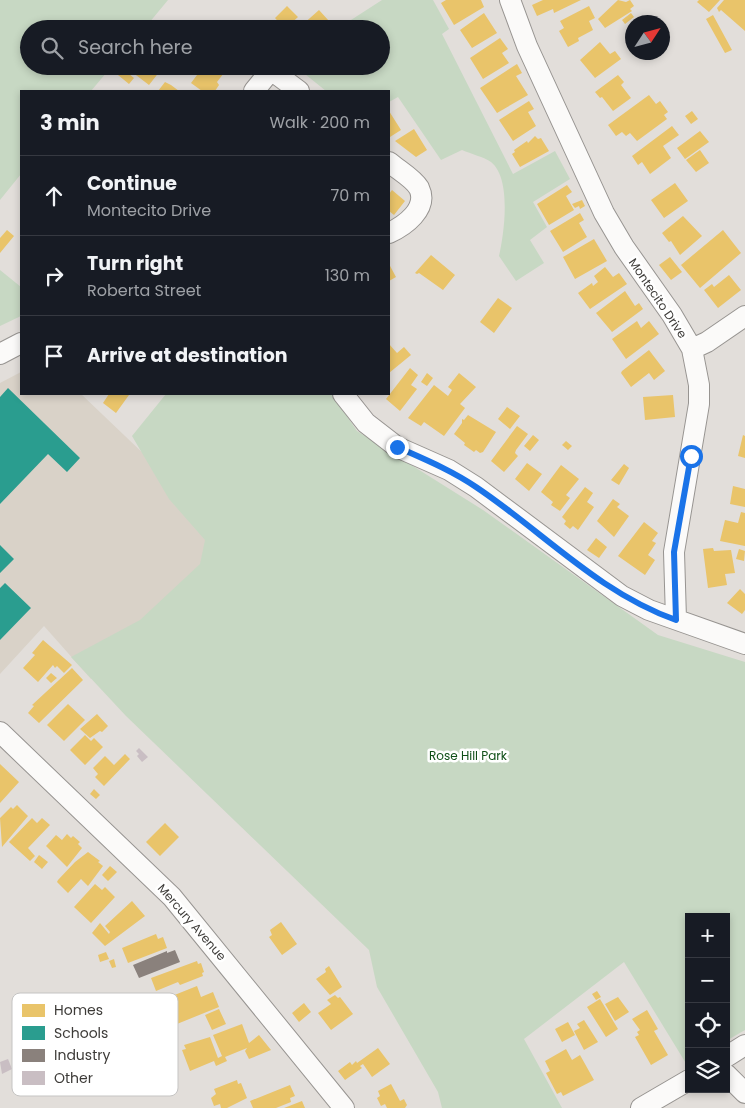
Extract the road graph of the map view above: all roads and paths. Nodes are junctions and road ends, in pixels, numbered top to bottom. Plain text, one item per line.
1 (510, 0) edge
2 (267, 75) edge
3 (278, 75) edge
4 (255, 90) edge
5 (298, 90) edge
6 (390, 163) edge
7 (390, 232) edge
8 (745, 316) edge
9 (20, 344) edge
10 (692, 349) junction
11 (0, 354) edge
12 (344, 395) edge
13 (676, 620) junction
14 (745, 644) edge
15 (0, 732) edge
16 (745, 1045) edge
17 (730, 1054) edge
18 (730, 1078) edge
19 (685, 1082) edge
20 (745, 1093) edge
21 (344, 1108) edge
22 (641, 1108) edge

1 - 10 street, Montecito Drive
2 - 4 street
3 - 5 street
6 - 7 street
8 - 10 street
9 - 11 street
10 - 13 street, Montecito Drive
12 - 13 street
13 - 14 street
15 - 21 street, Mercury Avenue
16 - 17 street
18 - 20 street
19 - 22 street

